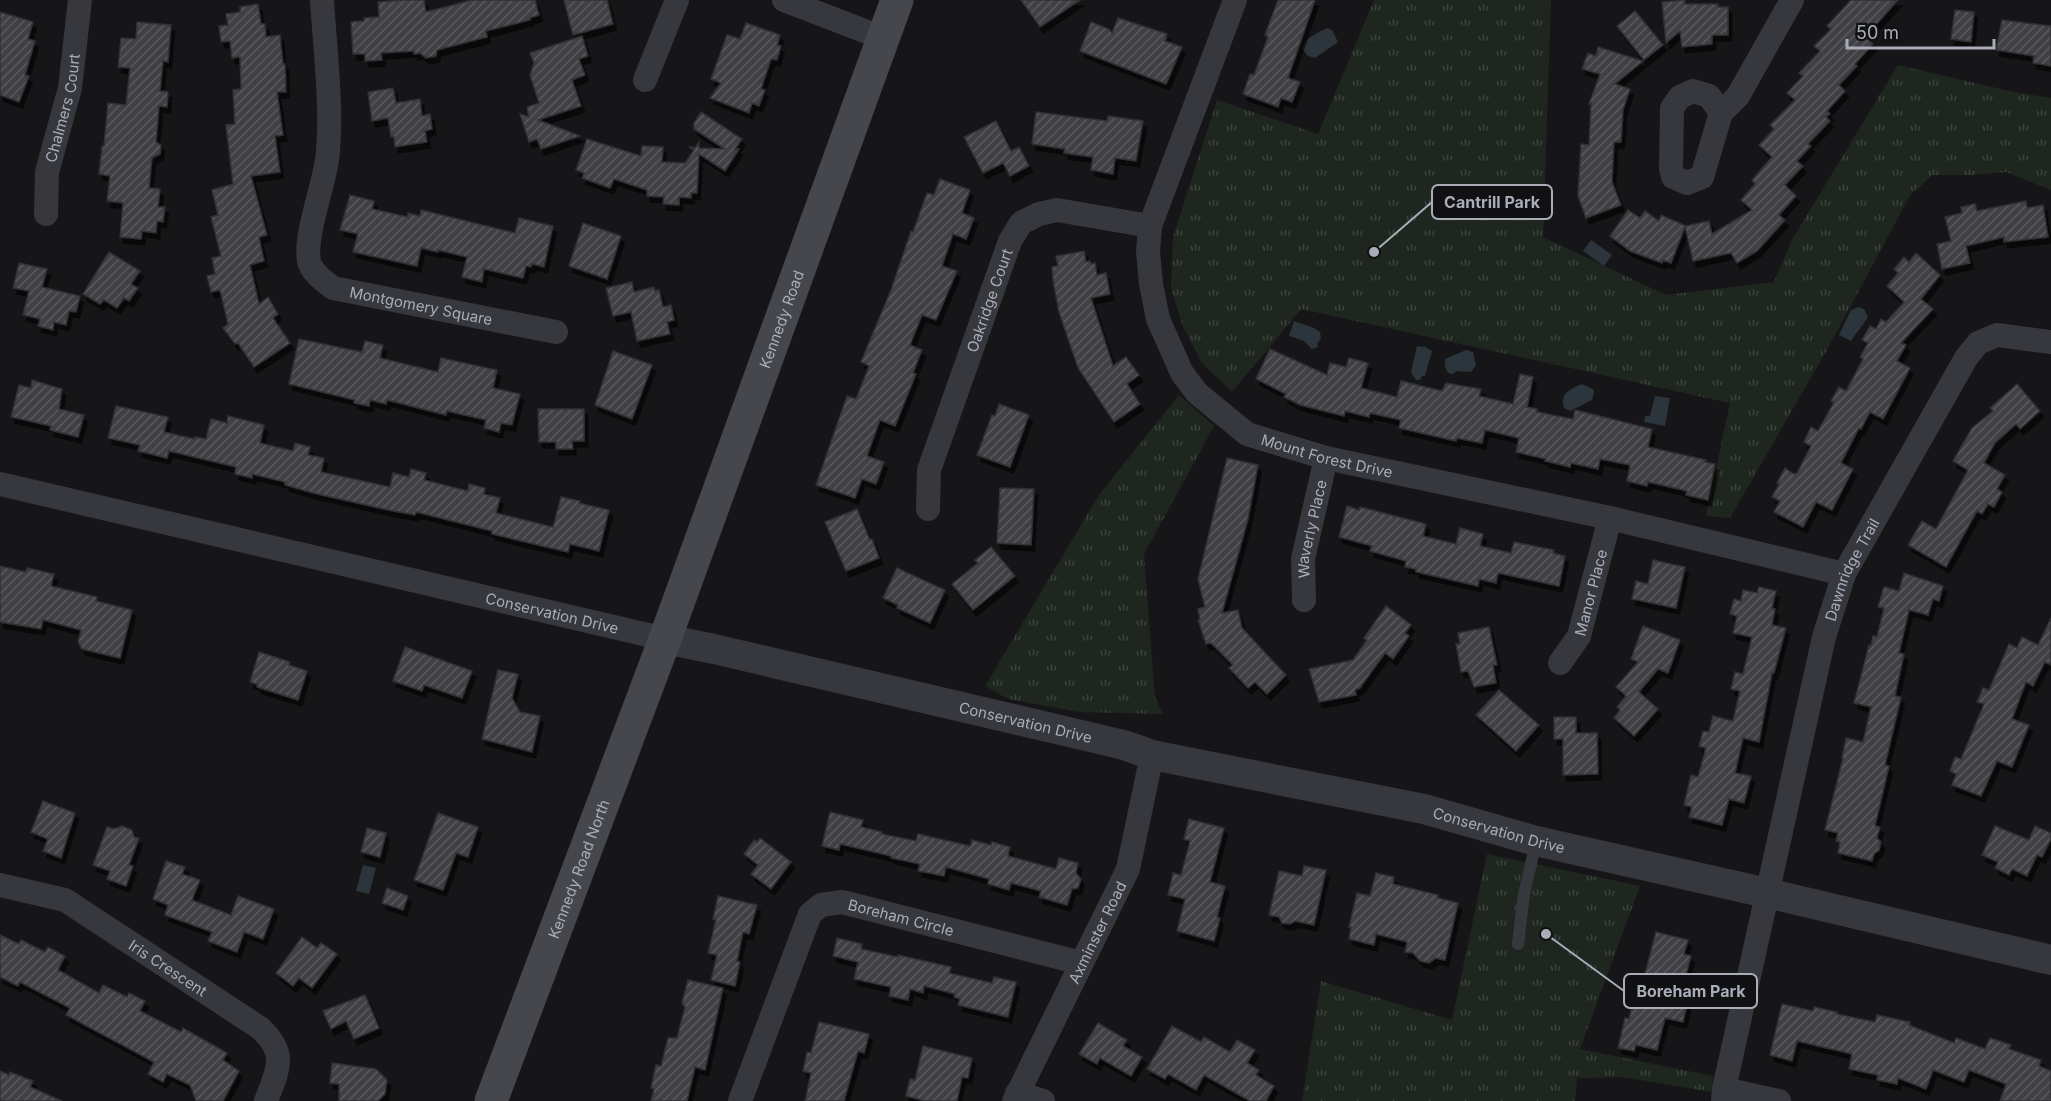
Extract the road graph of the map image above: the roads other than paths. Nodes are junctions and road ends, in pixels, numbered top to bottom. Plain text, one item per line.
1 (80, 0) edge
2 (321, 0) edge
3 (677, 0) edge
4 (784, 0) edge
5 (897, 0) edge
6 (1234, 0) edge
7 (1792, 0) edge
8 (883, 38) junction
9 (645, 80) dead end
10 (1720, 114) dead end
11 (46, 214) dead end
12 (1150, 226) junction
13 (556, 332) dead end
14 (2051, 342) edge
15 (1326, 458) junction
16 (0, 484) edge
17 (928, 508) dead end
18 (1610, 518) junction
19 (1844, 574) junction
20 (1304, 600) dead end
21 (665, 639) junction
22 (1560, 663) dead end
23 (1152, 755) junction
24 (1536, 841) junction
25 (0, 885) edge
26 (1767, 893) junction
27 (1518, 944) dead end
28 (2051, 960) edge
29 (1081, 963) junction
30 (1724, 1095) edge
31 (1015, 1097) edge
32 (267, 1101) edge
33 (491, 1101) edge
34 (740, 1101) edge
35 (1043, 1101) edge
36 (1779, 1101) edge

1 - 11 street, Chalmers Court
2 - 13 street, Montgomery Square
3 - 9 street
4 - 8 street
5 - 8 main road, Kennedy Road
6 - 12 street, Mount Forest Drive
7 - 10 street
8 - 21 main road, Kennedy Road
12 - 15 street, Mount Forest Drive
12 - 17 street, Oakridge Court
14 - 19 street, Dawnridge Trail
15 - 18 street, Mount Forest Drive
15 - 20 street, Waverly Place
16 - 21 street, Conservation Drive
18 - 19 street, Mount Forest Drive
18 - 22 street, Manor Place
19 - 26 street, Dawnridge Trail
21 - 23 street, Conservation Drive
21 - 33 main road, Kennedy Road North
23 - 24 street, Conservation Drive
23 - 29 street, Axminster Road
24 - 26 street, Conservation Drive
24 - 27 lane
25 - 32 street, Iris Crescent
26 - 28 street, Conservation Drive
26 - 30 street, Dawnridge Trail
29 - 31 street, Axminster Road
29 - 34 street, Boreham Circle
30 - 36 street
31 - 35 street

